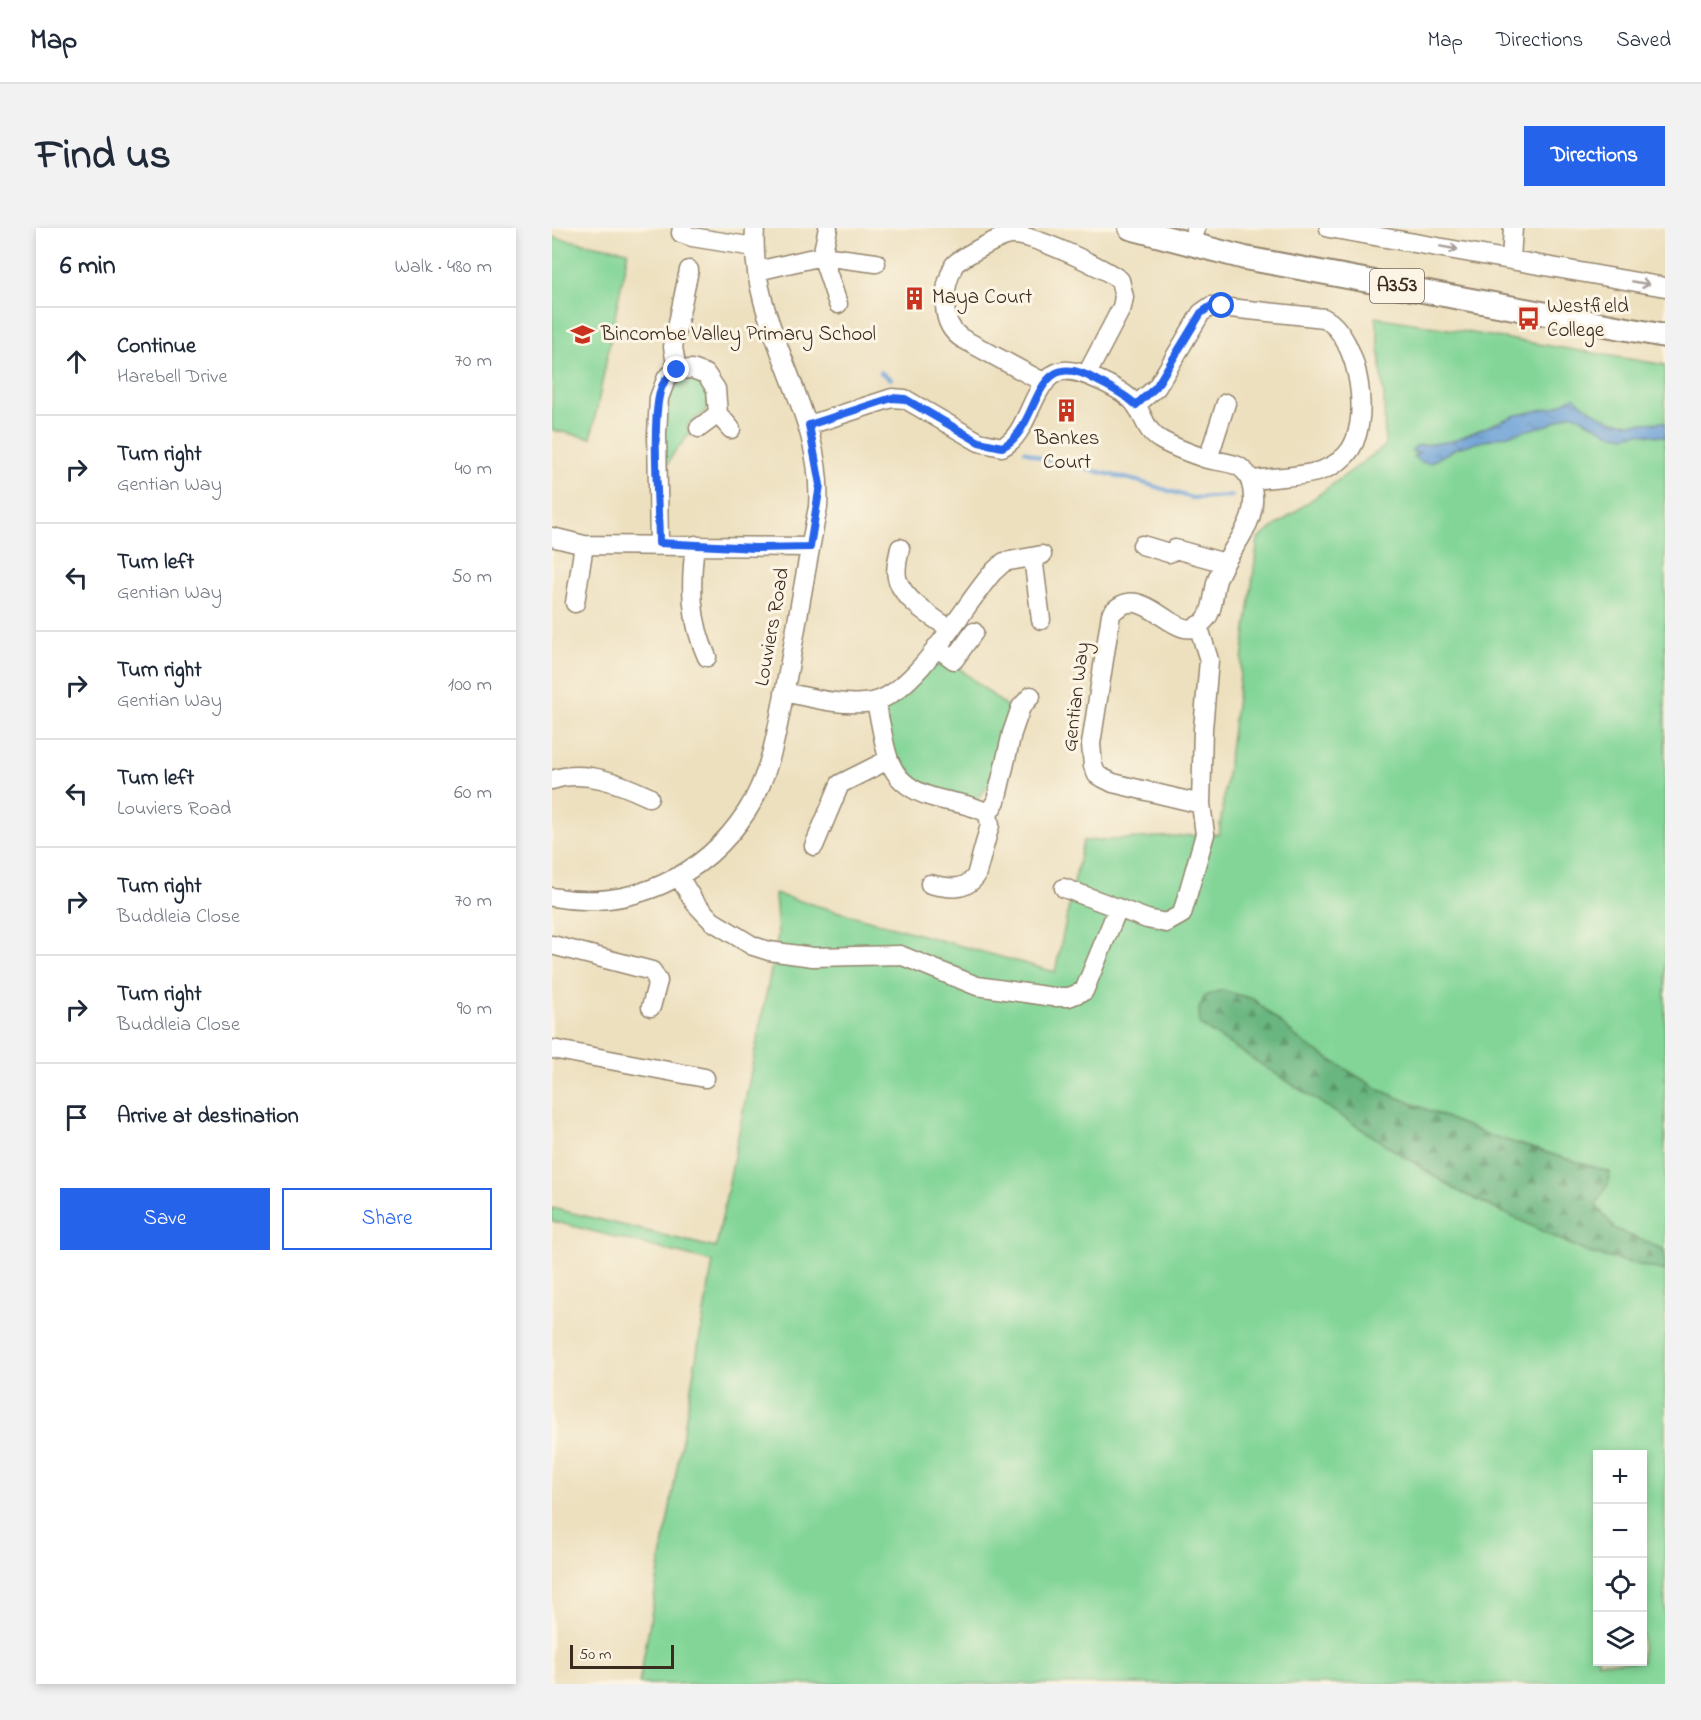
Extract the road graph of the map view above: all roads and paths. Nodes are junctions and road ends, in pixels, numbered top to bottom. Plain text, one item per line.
1 (682, 228) edge
2 (755, 228) edge
3 (828, 228) edge
4 (1130, 228) edge
5 (1329, 228) edge
6 (1513, 228) edge
7 (1194, 236) edge
8 (754, 247) junction
9 (822, 256) junction
10 (1511, 259) junction
11 (876, 262) dead end
12 (689, 270) dead end
13 (757, 273) junction
14 (1665, 287) edge
15 (838, 304) dead end
16 (1665, 330) edge
17 (1665, 336) edge
18 (677, 370) junction
19 (1087, 374) junction
20 (1045, 383) junction
21 (1226, 403) dead end
22 (1136, 405) junction
23 (718, 414) junction
24 (809, 425) junction
25 (699, 428) dead end
26 (731, 429) dead end
27 (1208, 459) junction
28 (1250, 481) junction
29 (552, 537) edge
30 (659, 543) junction
31 (584, 545) junction
32 (695, 545) junction
33 (1142, 545) dead end
34 (810, 547) junction
35 (900, 548) dead end
36 (1225, 563) junction
37 (575, 603) dead end
38 (1041, 620) dead end
39 (1198, 625) junction
40 (950, 629) junction
41 (974, 632) dead end
42 (936, 647) junction
43 (707, 657) dead end
44 (784, 692) junction
45 (1030, 696) dead end
46 (875, 701) junction
47 (888, 760) junction
48 (552, 780) edge
49 (649, 797) dead end
50 (1201, 804) junction
51 (988, 814) junction
52 (814, 846) dead end
53 (679, 877) junction
54 (930, 885) dead end
55 (1064, 888) dead end
56 (552, 897) edge
57 (1118, 908) junction
58 (552, 945) edge
59 (651, 1007) dead end
60 (552, 1049) edge
61 (705, 1078) dead end

1 - 8 street
2 - 8 street, Louviers Road
3 - 9 street
4 - 7 main road, A353
5 -> 10 street
6 - 10 street
7 - 17 main road, A353
8 - 13 street, Louviers Road
9 - 11 street
9 - 13 street
9 - 15 street
10 -> 14 street
12 - 18 street
13 - 24 street, Louviers Road
16 - 17 street
18 - 23 street
18 - 30 street
19 - 20 street
19 - 20 street
19 - 22 street
20 - 24 street
21 - 27 street
22 - 27 street
22 - 28 street
23 - 25 street
23 - 26 street
24 - 34 street, Louviers Road
27 - 28 street
28 - 36 street
29 - 31 street
30 - 31 street
30 - 32 street
31 - 37 street
32 - 34 street
32 - 43 street
33 - 36 street
34 - 44 street, Louviers Road
35 - 40 street
36 - 39 street
38 - 40 street
39 - 50 street
39 - 50 street, Gentian Way
40 - 42 street
41 - 42 street
42 - 46 street
44 - 46 street
44 - 53 street, Louviers Road
45 - 51 street
46 - 47 street
47 - 51 street
47 - 52 street
48 - 49 street
50 - 57 street
51 - 54 street
53 - 56 street, Louviers Road
53 - 57 street
55 - 57 street
58 - 59 street
60 - 61 street

